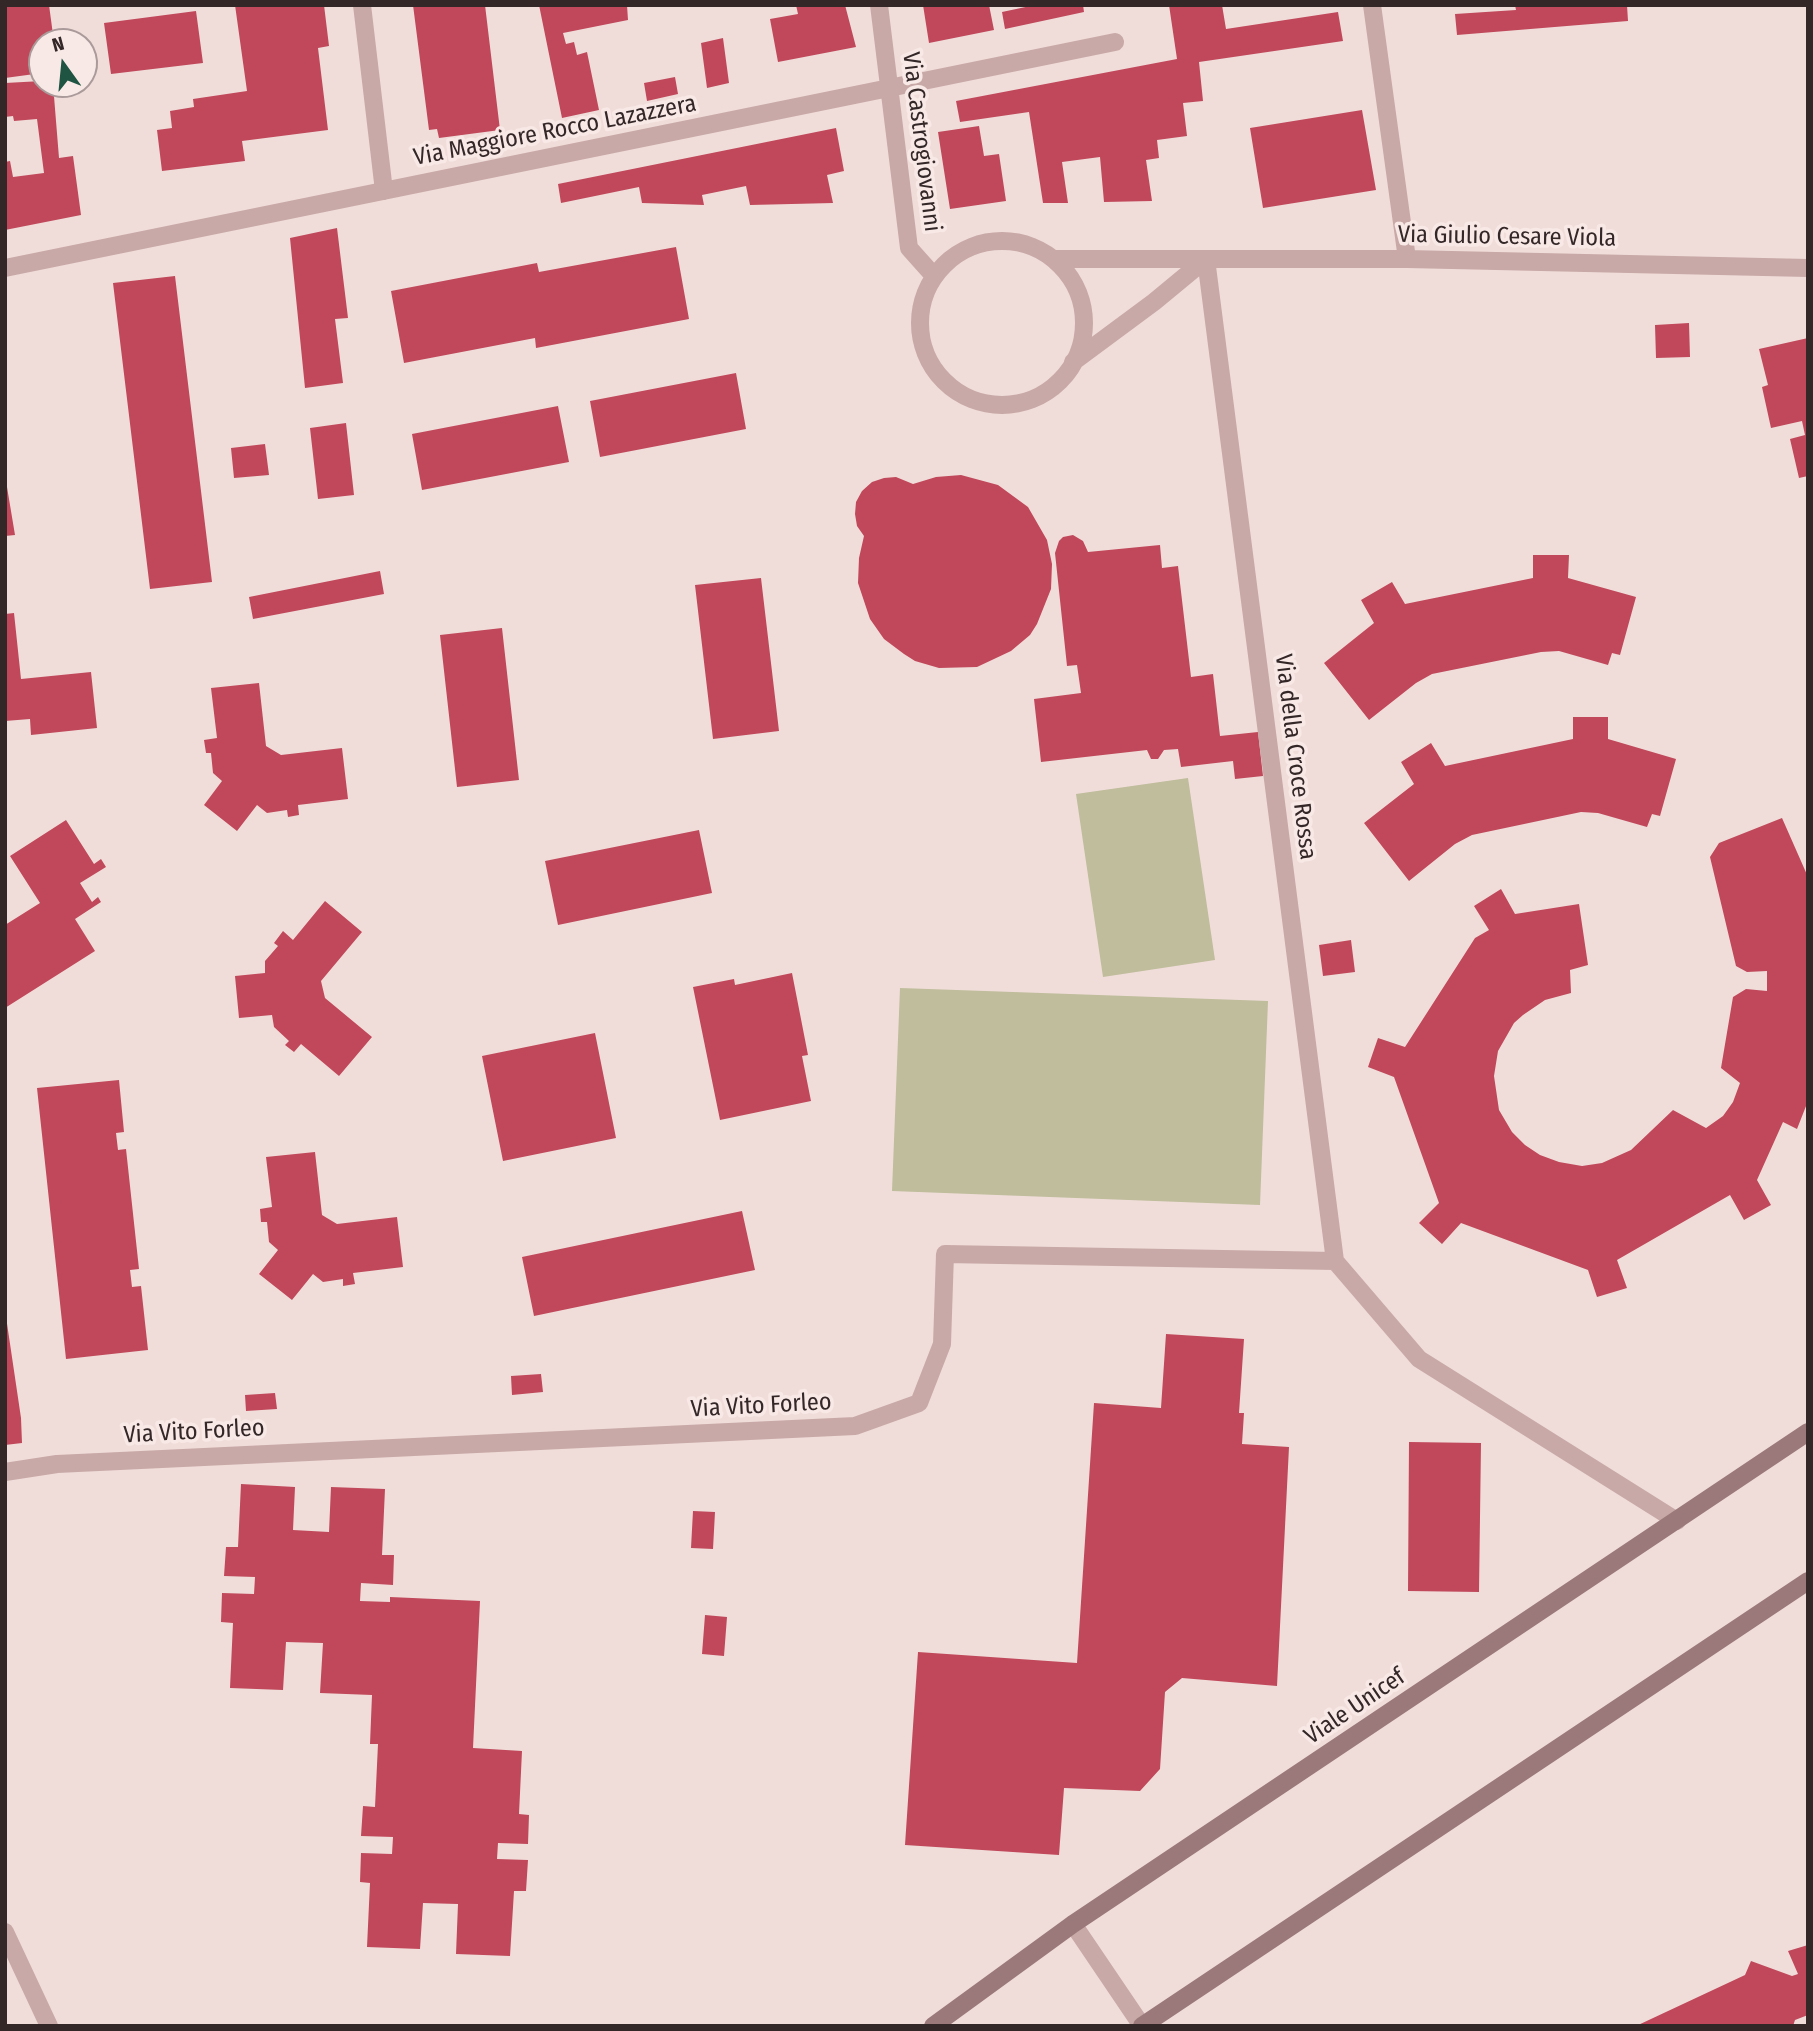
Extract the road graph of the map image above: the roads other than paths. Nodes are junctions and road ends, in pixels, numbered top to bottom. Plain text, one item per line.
1 (362, 5) edge
2 (879, 5) edge
3 (1372, 5) edge
4 (1115, 42) dead end
5 (889, 88) junction
6 (384, 191) junction
7 (1053, 259) junction
8 (1206, 259) junction
9 (1407, 259) junction
10 (5, 268) edge
11 (1808, 268) edge
12 (934, 276) junction
13 (1073, 362) junction
14 (1335, 1261) junction
15 (1808, 1432) edge
16 (57, 1464) junction
17 (5, 1472) edge
18 (5, 1483) edge
19 (1677, 1521) junction
20 (1808, 1581) edge
21 (1073, 1924) junction
22 (5, 1932) edge
23 (49, 2026) edge
24 (933, 2026) edge
25 (1142, 2026) edge

1 - 6 street
2 - 5 street, Via Castrogiovanni
3 - 9 street
4 - 5 street, Via Maggiore Rocco Lazazzera
5 - 6 street, Via Maggiore Rocco Lazazzera
5 - 12 street, Via Castrogiovanni
6 - 10 street, Via Maggiore Rocco Lazazzera
7 - 8 street, Via Giulio Cesare Viola
7 - 12 street
7 - 13 street
8 - 9 street, Via Giulio Cesare Viola
8 - 13 street
8 - 14 street, Via della Croce Rossa
9 - 11 street, Via Giulio Cesare Viola
12 - 13 street
14 - 16 street, Via Vito Forleo
14 - 19 street
15 - 19 street, Viale Unicef
16 - 17 street
16 - 18 street
19 - 21 street, Viale Unicef
20 - 25 street
21 - 24 street, Viale Unicef
21 - 25 street
22 - 23 street

